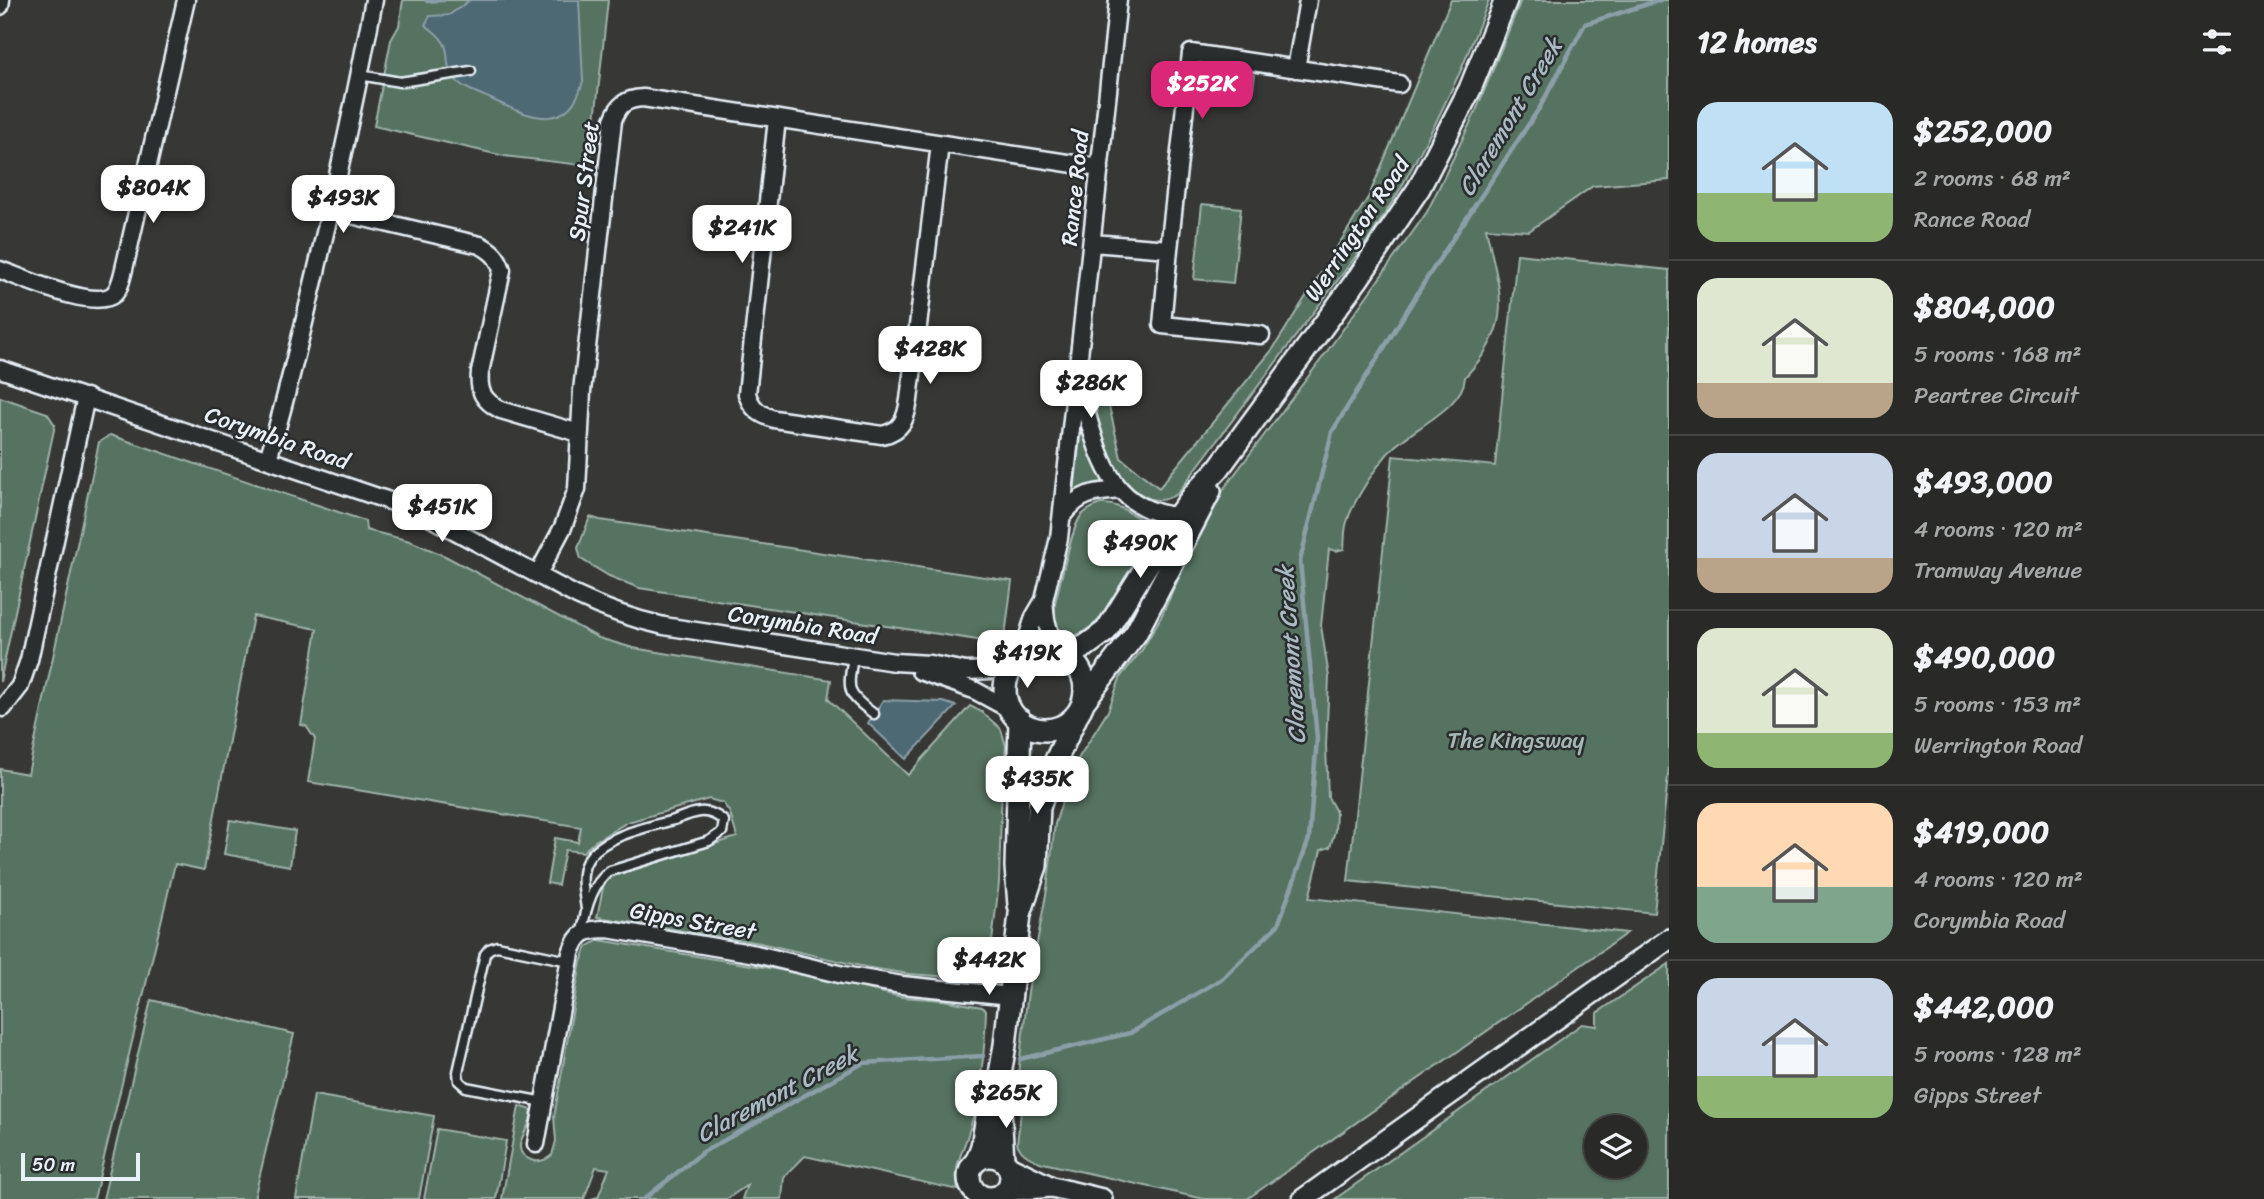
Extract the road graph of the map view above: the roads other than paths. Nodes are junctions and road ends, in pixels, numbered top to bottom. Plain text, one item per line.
1 (1, 0) edge
2 (186, 0) edge
3 (374, 0) edge
4 (1118, 0) edge
5 (1308, 0) edge
6 (1506, 0) edge
7 (0, 6) edge
8 (1296, 69) junction
9 (471, 71) dead end
10 (360, 75) junction
11 (1399, 84) dead end
12 (777, 119) junction
13 (940, 144) junction
14 (1101, 168) junction
15 (330, 210) junction
16 (1092, 243) junction
17 (1169, 249) junction
18 (0, 270) edge
19 (1261, 335) dead end
20 (0, 369) edge
21 (1077, 381) junction
22 (86, 397) junction
23 (579, 433) junction
24 (268, 459) junction
25 (1218, 469) junction
26 (1121, 490) junction
27 (1062, 516) junction
28 (1178, 516) junction
29 (538, 574) junction
30 (1044, 600) junction
31 (1061, 654) junction
32 (853, 656) junction
33 (894, 662) junction
34 (1017, 662) junction
35 (1081, 707) junction
36 (3, 708) dead end
37 (874, 714) dead end
38 (1015, 715) junction
39 (586, 909) junction
40 (1020, 914) junction
41 (582, 934) junction
42 (1669, 939) edge
43 (569, 961) junction
44 (1010, 996) junction
45 (998, 1086) junction
46 (544, 1102) junction
47 (536, 1144) dead end
48 (977, 1160) junction
49 (1005, 1163) junction
50 (1052, 1187) junction
51 (976, 1195) edge
52 (1002, 1195) edge
53 (1102, 1199) edge
54 (1303, 1199) edge

1 - 7 street
2 - 18 street
3 - 10 street
4 - 14 street, Rance Road
5 - 8 street
6 - 25 main road, Werrington Road
8 - 11 street
8 - 17 street
9 - 10 lane
10 - 15 street
12 - 13 street, Spur Street
12 - 13 street
12 - 23 street, Spur Street
13 - 14 street, Spur Street
14 - 16 street, Rance Road
15 - 23 street
15 - 24 street
16 - 17 street
16 - 21 street, Rance Road
17 - 19 street
20 - 22 street, Corymbia Road
21 - 26 street, Rance Road
21 - 27 street, Rance Road
22 - 24 street, Corymbia Road
22 - 36 street
23 - 29 street, Spur Street
24 - 29 street, Corymbia Road
25 - 28 main road, Werrington Road
25 - 35 main road, Werrington Road
26 - 27 street
26 - 28 street, Rance Road
27 - 30 street, Rance Road
28 - 31 main road, Werrington Road
29 - 32 street, Corymbia Road
30 - 31 street, Rance Road
30 - 34 street, Rance Road
31 - 34 main road
31 - 35 main road
32 - 33 street, Corymbia Road
32 - 37 lane
33 - 34 street, Corymbia Road
33 - 38 street, Corymbia Road
34 - 38 main road
35 - 38 main road
35 - 40 main road, Werrington Road
38 - 40 main road, Werrington Road
39 - 39 lane
39 - 41 lane
40 - 44 main road, Werrington Road
41 - 43 street
41 - 44 street, Gipps Street
42 - 54 street
43 - 46 street
43 - 46 lane
44 - 45 main road, Werrington Road
45 - 48 main road, Werrington Road
45 - 49 main road, Werrington Road
46 - 47 street
48 - 49 main road
48 - 51 main road
49 - 50 street
49 - 52 main road
50 - 52 street
50 - 53 street
51 - 52 main road

